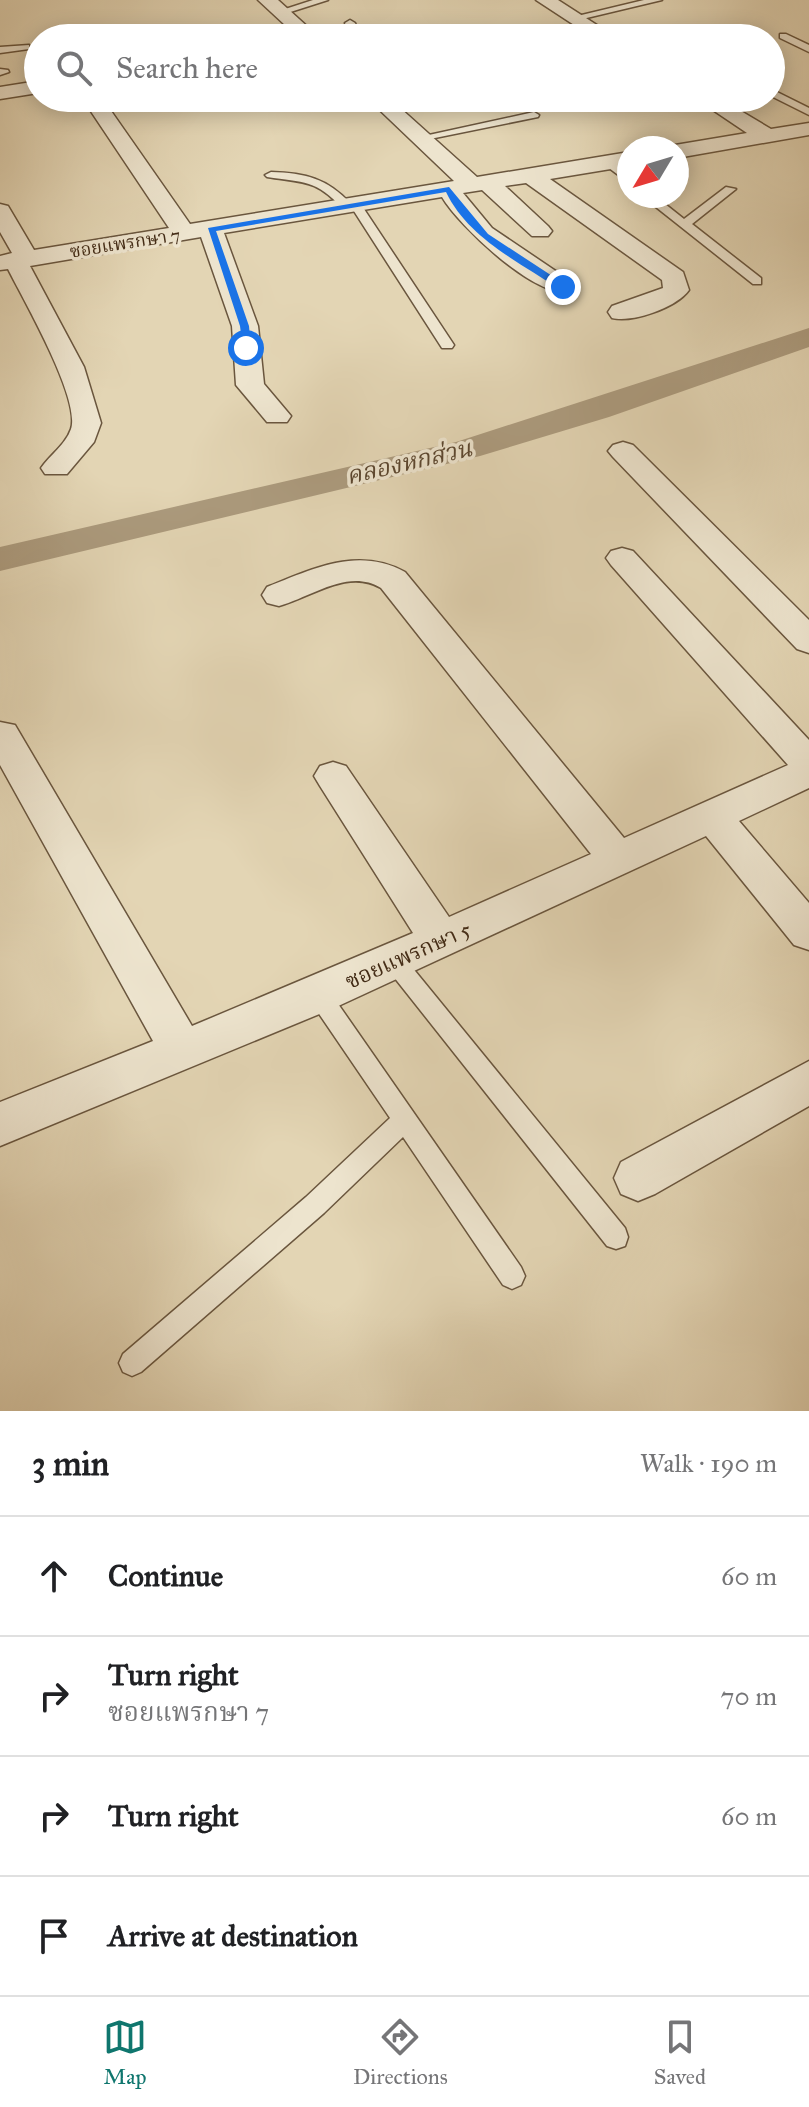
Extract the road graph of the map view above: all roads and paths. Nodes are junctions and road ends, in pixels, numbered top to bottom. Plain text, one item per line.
1 (323, 0) edge
2 (545, 0) edge
3 (657, 0) edge
4 (274, 6) edge
5 (574, 18) junction
6 (294, 24) edge
7 (584, 24) edge
8 (785, 37) edge
9 (24, 47) edge
10 (809, 49) edge
11 (0, 50) edge
12 (1, 79) edge
13 (24, 84) edge
14 (785, 99) edge
15 (103, 112) edge
16 (392, 112) edge
17 (730, 112) edge
18 (809, 112) edge
19 (534, 115) dead end
20 (809, 129) edge
21 (772, 135) junction
22 (420, 138) junction
23 (689, 149) edge
24 (805, 155) dead end
25 (617, 161) edge
26 (271, 175) dead end
27 (531, 176) junction
28 (470, 186) junction
29 (730, 189) dead end
30 (351, 206) junction
31 (664, 208) edge
32 (0, 211) edge
33 (685, 224) junction
34 (540, 231) dead end
35 (198, 232) junction
36 (14, 261) edge
37 (757, 281) dead end
38 (563, 287) dead end
39 (621, 312) dead end
40 (447, 345) dead end
41 (277, 416) dead end
42 (623, 451) dead end
43 (56, 468) dead end
44 (622, 558) dead end
45 (279, 595) dead end
46 (809, 641) edge
47 (2, 735) dead end
48 (809, 764) edge
49 (809, 772) edge
50 (333, 776) dead end
51 (712, 816) junction
52 (618, 859) junction
53 (809, 933) edge
54 (441, 940) junction
55 (394, 961) junction
56 (319, 995) junction
57 (182, 1051) junction
58 (809, 1082) edge
59 (405, 1119) junction
60 (0, 1124) edge
61 (638, 1178) dead end
62 (616, 1237) dead end
63 (512, 1276) dead end
64 (132, 1363) dead end

1 - 4 lane
2 - 5 street
3 - 5 lane
4 - 6 street
5 - 7 street
8 - 10 lane
9 - 11 lane
12 - 13 street
14 - 18 lane
15 - 35 street
16 - 22 street
17 - 21 street
19 - 22 lane
20 - 21 street
21 - 23 street
21 - 24 street
22 - 28 street
25 - 27 street, ซอยแพรกษา 7
26 - 30 lane
27 - 28 street, ซอยแพรกษา 7
27 - 39 street
28 - 30 street, ซอยแพรกษา 7
28 - 34 street
28 - 38 street
29 - 33 lane
30 - 35 street, ซอยแพรกษา 7
30 - 40 lane
31 - 33 lane
32 - 36 street
33 - 37 lane
35 - 36 street, ซอยแพรกษา 7
35 - 41 street
36 - 43 street
42 - 46 street
44 - 48 street
45 - 52 street
47 - 57 street
49 - 51 street, ซอยแพรกษา 5
50 - 54 street
51 - 52 street, ซอยแพรกษา 5
51 - 53 street
52 - 54 street, ซอยแพรกษา 5
54 - 55 street, ซอยแพรกษา 5
55 - 56 street, ซอยแพรกษา 5
55 - 62 lane
56 - 57 street, ซอยแพรกษา 5
56 - 59 lane
57 - 60 street, ซอยแพรกษา 5
58 - 61 street
59 - 63 lane
59 - 64 lane

